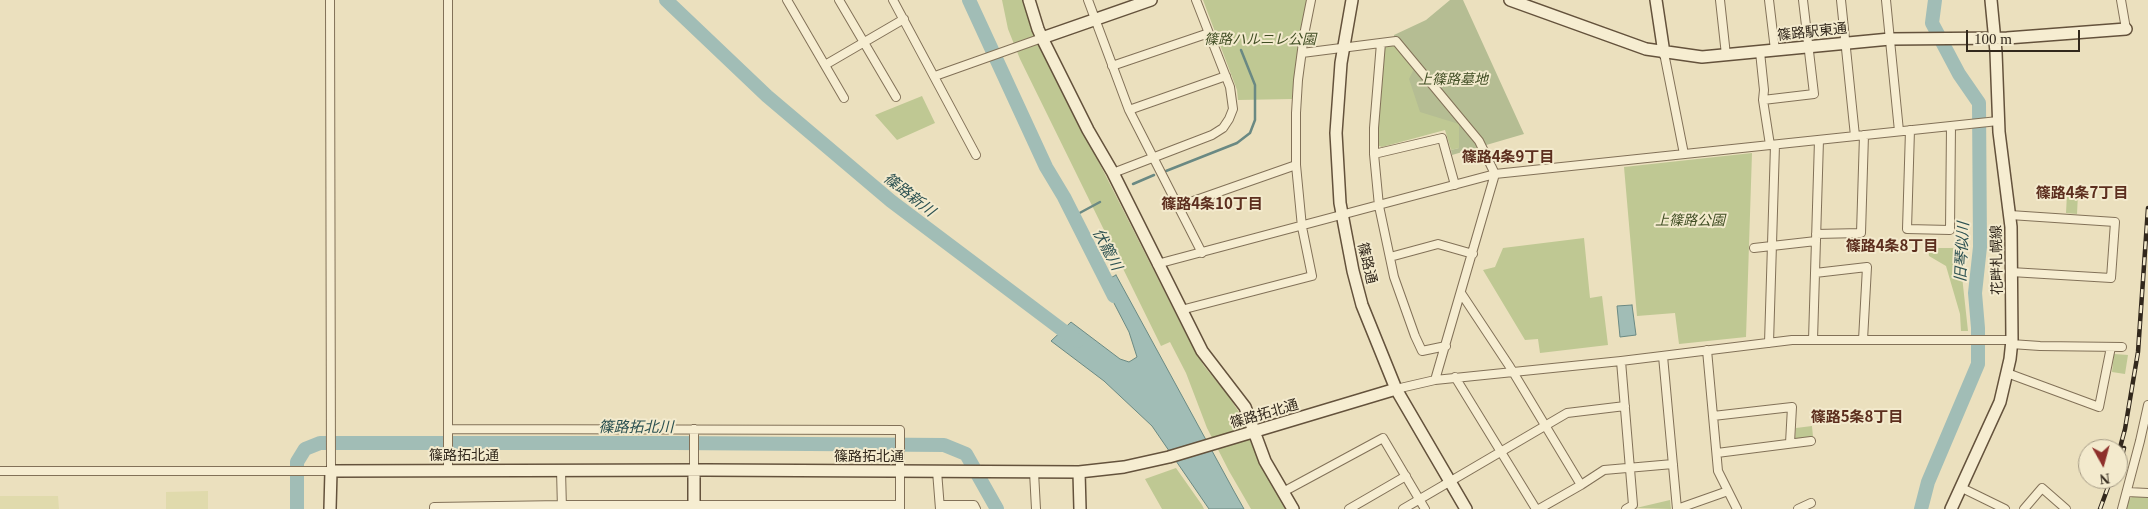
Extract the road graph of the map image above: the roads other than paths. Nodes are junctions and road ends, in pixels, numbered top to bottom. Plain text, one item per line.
1 (330, 0) edge
2 (448, 0) edge
3 (787, 0) edge
4 (839, 0) edge
5 (893, 0) edge
6 (1030, 0) edge
7 (1088, 0) edge
8 (1151, 0) edge
9 (1196, 0) edge
10 (1311, 0) edge
11 (1352, 0) edge
12 (1510, 0) edge
13 (1656, 0) edge
14 (1720, 0) edge
15 (1769, 0) edge
16 (1803, 0) edge
17 (1841, 0) edge
18 (1886, 0) edge
19 (1991, 0) edge
20 (2121, 0) edge
21 (1138, 2) edge
22 (904, 19) junction
23 (1094, 20) junction
24 (2126, 29) joint
25 (1209, 33) junction
26 (1042, 38) junction
27 (1994, 38) junction
28 (1890, 39) junction
29 (864, 42) junction
30 (1381, 43) junction
31 (1846, 43) junction
32 (1343, 47) junction
33 (1808, 47) junction
34 (1774, 50) junction
35 (1760, 52) junction
36 (1302, 53) junction
37 (1664, 53) junction
38 (1726, 55) junction
39 (825, 66) junction
40 (1112, 66) junction
41 (935, 76) junction
42 (1226, 76) junction
43 (896, 97) dead end
44 (844, 98) dead end
45 (1763, 100) junction
46 (1129, 110) junction
47 (1993, 121) junction
48 (1952, 126) junction
49 (1910, 130) junction
50 (1899, 131) junction
51 (1864, 135) junction
52 (1855, 136) junction
53 (1819, 140) junction
54 (1773, 145) junction
55 (1374, 154) junction
56 (1684, 154) junction
57 (976, 155) dead end
58 (1153, 156) junction
59 (1296, 165) junction
60 (1113, 173) junction
61 (1495, 174) junction
62 (1455, 185) junction
63 (1179, 206) junction
64 (1379, 206) junction
65 (2010, 215) junction
66 (1342, 216) junction
67 (1302, 227) junction
68 (1816, 238) junction
69 (1772, 246) junction
70 (1754, 248) dead end
71 (1202, 252) junction
72 (1473, 254) junction
73 (1390, 257) junction
74 (1157, 264) junction
75 (2011, 272) junction
76 (1815, 274) junction
77 (1461, 293) junction
78 (1181, 310) junction
79 (1813, 340) junction
80 (1863, 340) junction
81 (2011, 342) junction
82 (1769, 343) junction
83 (1446, 346) junction
84 (2122, 346) dead end
85 (2111, 347) junction
86 (1706, 350) junction
87 (1663, 356) junction
88 (1621, 361) junction
89 (1512, 372) junction
90 (2007, 373) junction
91 (1455, 377) junction
92 (1435, 380) junction
93 (1396, 390) junction
94 (2148, 405) edge
95 (1625, 406) junction
96 (1713, 416) junction
97 (1545, 426) junction
98 (448, 431) junction
99 (694, 431) junction
100 (1253, 431) junction
101 (1811, 441) dead end
102 (2144, 441) edge
103 (1790, 443) junction
104 (1501, 452) junction
105 (1717, 453) junction
106 (1673, 464) junction
107 (1630, 468) junction
108 (448, 470) junction
109 (562, 470) junction
110 (694, 470) junction
111 (0, 471) edge
112 (331, 471) junction
113 (900, 471) junction
114 (937, 472) junction
115 (1034, 472) junction
116 (1080, 472) junction
117 (1406, 476) junction
118 (1450, 481) junction
119 (1581, 485) junction
120 (1962, 488) junction
121 (1728, 491) junction
122 (1283, 492) junction
123 (2127, 492) junction
124 (2148, 493) edge
125 (1419, 499) junction
126 (1811, 503) dead end
127 (562, 507) edge
128 (607, 507) edge
129 (648, 507) edge
130 (694, 507) edge
131 (742, 507) edge
132 (856, 507) edge
133 (900, 507) edge
134 (940, 507) edge
135 (477, 508) edge
136 (520, 508) edge
137 (330, 509) edge
138 (434, 509) edge
139 (976, 509) edge
140 (1036, 509) edge
141 (1080, 509) edge
142 (1293, 509) edge
143 (1350, 509) edge
144 (1402, 509) edge
145 (1425, 509) edge
146 (1466, 509) edge
147 (1537, 509) edge
148 (1626, 509) edge
149 (1677, 509) edge
150 (1737, 509) edge
151 (1798, 509) edge
152 (1951, 509) edge
153 (2005, 509) edge
154 (2024, 509) edge
155 (2066, 509) edge
156 (2122, 509) edge

1 - 112 street
2 - 98 street
3 - 39 street
4 - 29 street
5 - 22 street
6 - 26 street
7 - 23 street
8 - 21 street
9 - 25 street
10 - 36 street
11 - 32 street, 篠路通
12 - 37 street, 篠路駅東通
13 - 37 street
14 - 38 street
15 - 34 street
16 - 33 street
17 - 31 street
18 - 28 street
19 - 27 street, 花畔札幌線
20 - 24 street
21 - 23 street
22 - 29 street
22 - 41 street
23 - 26 street
23 - 40 street
24 - 27 street, 篠路駅東通
25 - 40 street
25 - 42 street
26 - 41 street
26 - 60 street
27 - 28 street, 篠路駅東通
27 - 47 street, 花畔札幌線
28 - 31 street, 篠路駅東通
28 - 50 street
29 - 39 street
29 - 43 street
30 - 32 street
30 - 55 street
30 - 61 street
31 - 33 street, 篠路駅東通
31 - 52 street
32 - 36 street
32 - 66 street, 篠路通
33 - 34 street, 篠路駅東通
33 - 45 street
34 - 35 street, 篠路駅東通
35 - 38 street, 篠路駅東通
35 - 45 street
36 - 59 street
37 - 38 street, 篠路駅東通
37 - 56 street
39 - 44 street
40 - 46 street
41 - 57 street
42 - 46 street
42 - 58 street
45 - 54 street
46 - 58 street
47 - 48 street
47 - 65 street, 花畔札幌線
48 - 49 street
48 - 49 street
49 - 50 street
50 - 51 street
51 - 52 street
51 - 68 street
52 - 53 street
53 - 54 street
53 - 68 street
54 - 56 street
54 - 69 street
55 - 62 street
55 - 64 street
56 - 61 street
58 - 60 street
58 - 63 street
59 - 63 street
59 - 67 street
60 - 74 street
61 - 62 street
61 - 72 street
62 - 64 street
63 - 71 street
64 - 66 street
64 - 73 street
65 - 75 street, 花畔札幌線
65 - 75 street
66 - 67 street
66 - 93 street, 篠路通
67 - 71 street
67 - 78 street
68 - 69 street
68 - 76 street
69 - 70 street
69 - 82 street
71 - 74 street
72 - 73 street
72 - 77 street
73 - 83 street
74 - 78 street
75 - 81 street, 花畔札幌線
76 - 79 street
76 - 80 street
77 - 83 street
77 - 89 street
78 - 100 street
79 - 80 street
79 - 82 street
80 - 81 street
81 - 85 street
81 - 90 street, 花畔札幌線
82 - 86 street
83 - 92 street
84 - 85 street
85 - 90 street
86 - 87 street
86 - 96 street
87 - 88 street
87 - 106 street
88 - 89 street
88 - 95 street
89 - 91 street
89 - 97 street
90 - 120 street, 花畔札幌線
91 - 92 street
91 - 104 street
92 - 93 street
93 - 100 street, 篠路拓北通
93 - 118 street, 篠路通
94 - 102 street
95 - 97 street
95 - 107 street
96 - 103 street
96 - 105 street
97 - 104 street
97 - 119 street
98 - 99 street
98 - 108 street
99 - 110 street
99 - 113 street
100 - 116 street, 篠路拓北通
100 - 122 street
101 - 103 street
102 - 123 street
103 - 105 street
104 - 118 street
104 - 147 street
105 - 121 street
106 - 107 street
106 - 149 street
107 - 119 street
107 - 148 street
108 - 109 street, 篠路拓北通
108 - 112 street, 篠路拓北通
109 - 110 street, 篠路拓北通
109 - 127 street
110 - 113 street, 篠路拓北通
110 - 130 street
111 - 112 street
112 - 137 street
113 - 114 street, 篠路拓北通
113 - 133 street
114 - 115 street, 篠路拓北通
114 - 134 street
115 - 116 street, 篠路拓北通
115 - 140 street
116 - 141 street
117 - 122 street
117 - 125 street
117 - 143 street
118 - 125 street
118 - 146 street, 篠路通
119 - 147 street
120 - 152 street, 花畔札幌線
120 - 153 street
121 - 149 street
121 - 150 street
122 - 142 street
123 - 124 street
123 - 156 street
125 - 144 street
125 - 145 street
126 - 151 street
127 - 128 street
127 - 136 street
128 - 129 street
129 - 130 street
130 - 131 street
131 - 132 street
132 - 133 street
134 - 139 street
135 - 136 street
135 - 138 street
154 - 155 street

